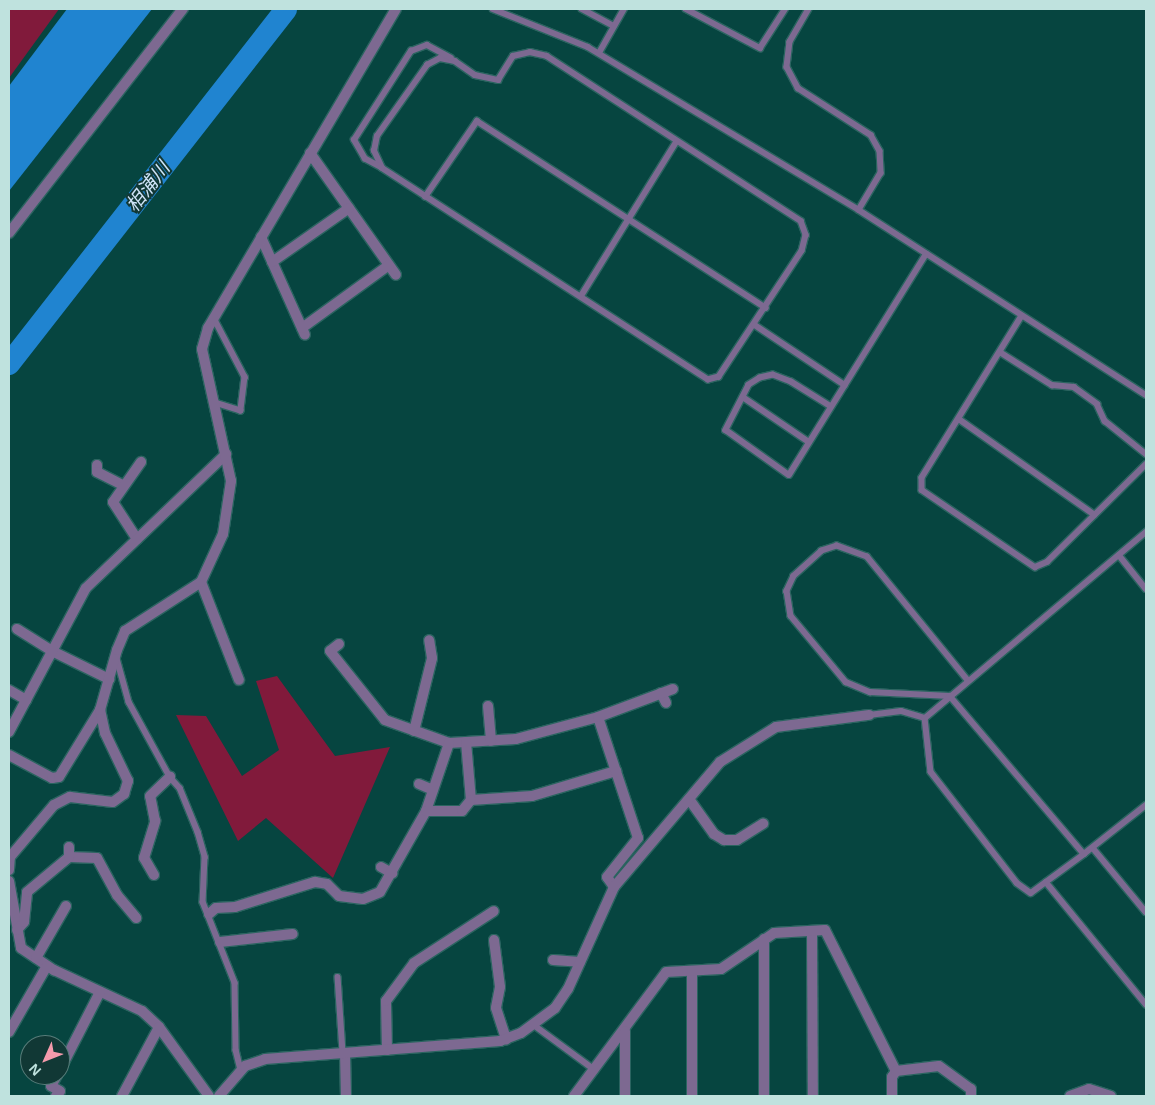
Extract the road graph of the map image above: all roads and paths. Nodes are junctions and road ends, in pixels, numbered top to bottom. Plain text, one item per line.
1 (183, 9) edge
2 (396, 9) edge
3 (493, 9) edge
4 (582, 9) edge
5 (624, 9) edge
6 (686, 9) edge
7 (785, 9) edge
8 (810, 9) edge
9 (614, 26) junction
10 (599, 53) junction
11 (455, 61) junction
12 (676, 142) junction
13 (310, 153) junction
14 (382, 168) junction
15 (426, 198) junction
16 (349, 208) junction
17 (859, 210) junction
18 (627, 218) junction
19 (9, 233) edge
20 (261, 237) junction
21 (926, 254) junction
22 (272, 262) junction
23 (389, 265) junction
24 (396, 275) dead end
25 (581, 296) junction
26 (766, 308) junction
27 (1022, 316) junction
28 (214, 318) junction
29 (756, 325) junction
30 (1000, 352) junction
31 (845, 385) junction
32 (1146, 395) edge
33 (743, 397) junction
34 (214, 403) junction
35 (831, 407) junction
36 (959, 419) junction
37 (809, 442) junction
38 (226, 454) junction
39 (1146, 454) edge
40 (141, 462) dead end
41 (1146, 464) edge
42 (97, 465) dead end
43 (124, 486) junction
44 (1095, 515) junction
45 (1146, 532) edge
46 (137, 539) junction
47 (1119, 555) junction
48 (201, 582) junction
49 (1146, 589) edge
50 (17, 629) dead end
51 (429, 640) dead end
52 (339, 644) dead end
53 (52, 651) junction
54 (116, 655) junction
55 (109, 679) junction
56 (239, 680) dead end
57 (968, 681) junction
58 (673, 689) dead end
59 (9, 690) edge
60 (950, 696) junction
61 (26, 700) junction
62 (488, 706) dead end
63 (100, 710) junction
64 (869, 715) joint
65 (598, 717) junction
66 (924, 718) junction
67 (414, 731) junction
68 (9, 732) edge
69 (491, 741) junction
70 (466, 742) junction
71 (449, 743) junction
72 (9, 755) edge
73 (616, 771) junction
74 (170, 777) junction
75 (419, 784) dead end
76 (433, 790) junction
77 (689, 799) junction
78 (471, 800) junction
79 (1146, 805) edge
80 (426, 811) junction
81 (764, 824) dead end
82 (1093, 848) junction
83 (1084, 854) junction
84 (381, 867) dead end
85 (9, 870) edge
86 (392, 873) junction
87 (154, 875) dead end
88 (9, 882) edge
89 (1046, 882) junction
90 (614, 887) junction
91 (66, 906) dead end
92 (494, 911) dead end
93 (1146, 912) edge
94 (209, 914) junction
95 (136, 918) dead end
96 (18, 930) junction
97 (812, 932) junction
98 (293, 934) dead end
99 (764, 939) junction
100 (494, 940) dead end
101 (220, 942) junction
102 (36, 958) junction
103 (553, 960) dead end
104 (580, 962) junction
105 (47, 966) junction
106 (692, 973) junction
107 (338, 977) dead end
108 (100, 992) junction
109 (1146, 1004) edge
110 (534, 1025) junction
111 (159, 1027) junction
112 (625, 1031) junction
113 (9, 1032) edge
114 (506, 1039) junction
115 (70, 1050) edge
116 (387, 1050) junction
117 (344, 1053) junction
118 (241, 1070) junction
119 (595, 1070) junction
120 (896, 1071) junction
121 (52, 1085) edge
122 (56, 1096) edge
123 (122, 1096) edge
124 (209, 1096) edge
125 (219, 1096) edge
126 (346, 1096) edge
127 (574, 1096) edge
128 (625, 1096) edge
129 (692, 1096) edge
130 (764, 1096) edge
131 (813, 1096) edge
132 (892, 1096) edge
133 (971, 1096) edge
134 (1070, 1096) edge
135 (1112, 1096) edge

1 - 19 street
2 - 13 street
3 - 10 lane
4 - 9 lane
5 - 9 lane
6 - 7 lane
8 - 17 lane
9 - 10 lane
10 - 17 lane
11 - 12 lane
11 - 14 lane
11 - 14 lane
12 - 18 lane
12 - 26 lane
13 - 16 street
13 - 20 street
14 - 15 lane
15 - 18 lane
15 - 25 lane
16 - 22 street
16 - 23 street
17 - 21 lane
18 - 25 lane
18 - 26 lane
20 - 22 street
20 - 28 street
21 - 27 lane
21 - 31 lane
22 - 23 street
23 - 24 street
25 - 29 lane
26 - 29 lane
27 - 30 lane
27 - 32 lane
28 - 34 street
28 - 34 lane
29 - 31 lane
30 - 36 lane
30 - 39 lane
31 - 35 lane
33 - 35 lane
33 - 37 lane
33 - 37 lane
34 - 38 street
35 - 37 lane
36 - 44 lane
36 - 44 lane
38 - 46 street
38 - 48 street
40 - 43 street
41 - 44 lane
42 - 43 street
43 - 46 street
45 - 47 lane
46 - 53 street
47 - 49 lane
47 - 57 lane
48 - 54 street
48 - 56 street
50 - 53 street
51 - 67 street
52 - 67 street
53 - 55 street
53 - 61 street
54 - 55 street
54 - 74 lane
55 - 63 street
57 - 60 lane
57 - 60 lane
58 - 65 street
59 - 61 street
60 - 66 lane
60 - 83 lane
61 - 68 street
62 - 69 street
63 - 72 street
63 - 85 street
64 - 66 lane
64 - 77 street
65 - 69 street
65 - 73 street
66 - 89 lane
67 - 71 street
69 - 70 street
70 - 71 street
70 - 78 street
71 - 76 street
73 - 78 street
73 - 90 street
74 - 87 street
74 - 94 lane
75 - 76 street
76 - 80 street
77 - 81 street
77 - 90 street
78 - 80 street
79 - 82 lane
80 - 86 street
82 - 83 lane
82 - 93 lane
83 - 89 lane
84 - 86 street
86 - 94 street
88 - 96 street
89 - 109 lane
90 - 104 street
91 - 102 street
92 - 116 street
94 - 101 lane
95 - 96 street
96 - 102 street
97 - 99 street
97 - 120 street
97 - 131 street
98 - 101 street
99 - 106 street
99 - 130 street
100 - 114 street
101 - 118 lane
102 - 105 street
103 - 104 street
104 - 110 street
105 - 108 street
105 - 113 street
106 - 112 street
106 - 129 street
107 - 117 lane
108 - 111 street
108 - 115 street
110 - 114 street
110 - 119 lane
111 - 123 street
111 - 124 street
112 - 119 street
112 - 128 street
114 - 116 street
116 - 117 street
117 - 118 street
117 - 126 street
118 - 125 street
119 - 127 street
120 - 132 street
120 - 133 street
121 - 122 street
134 - 135 street

